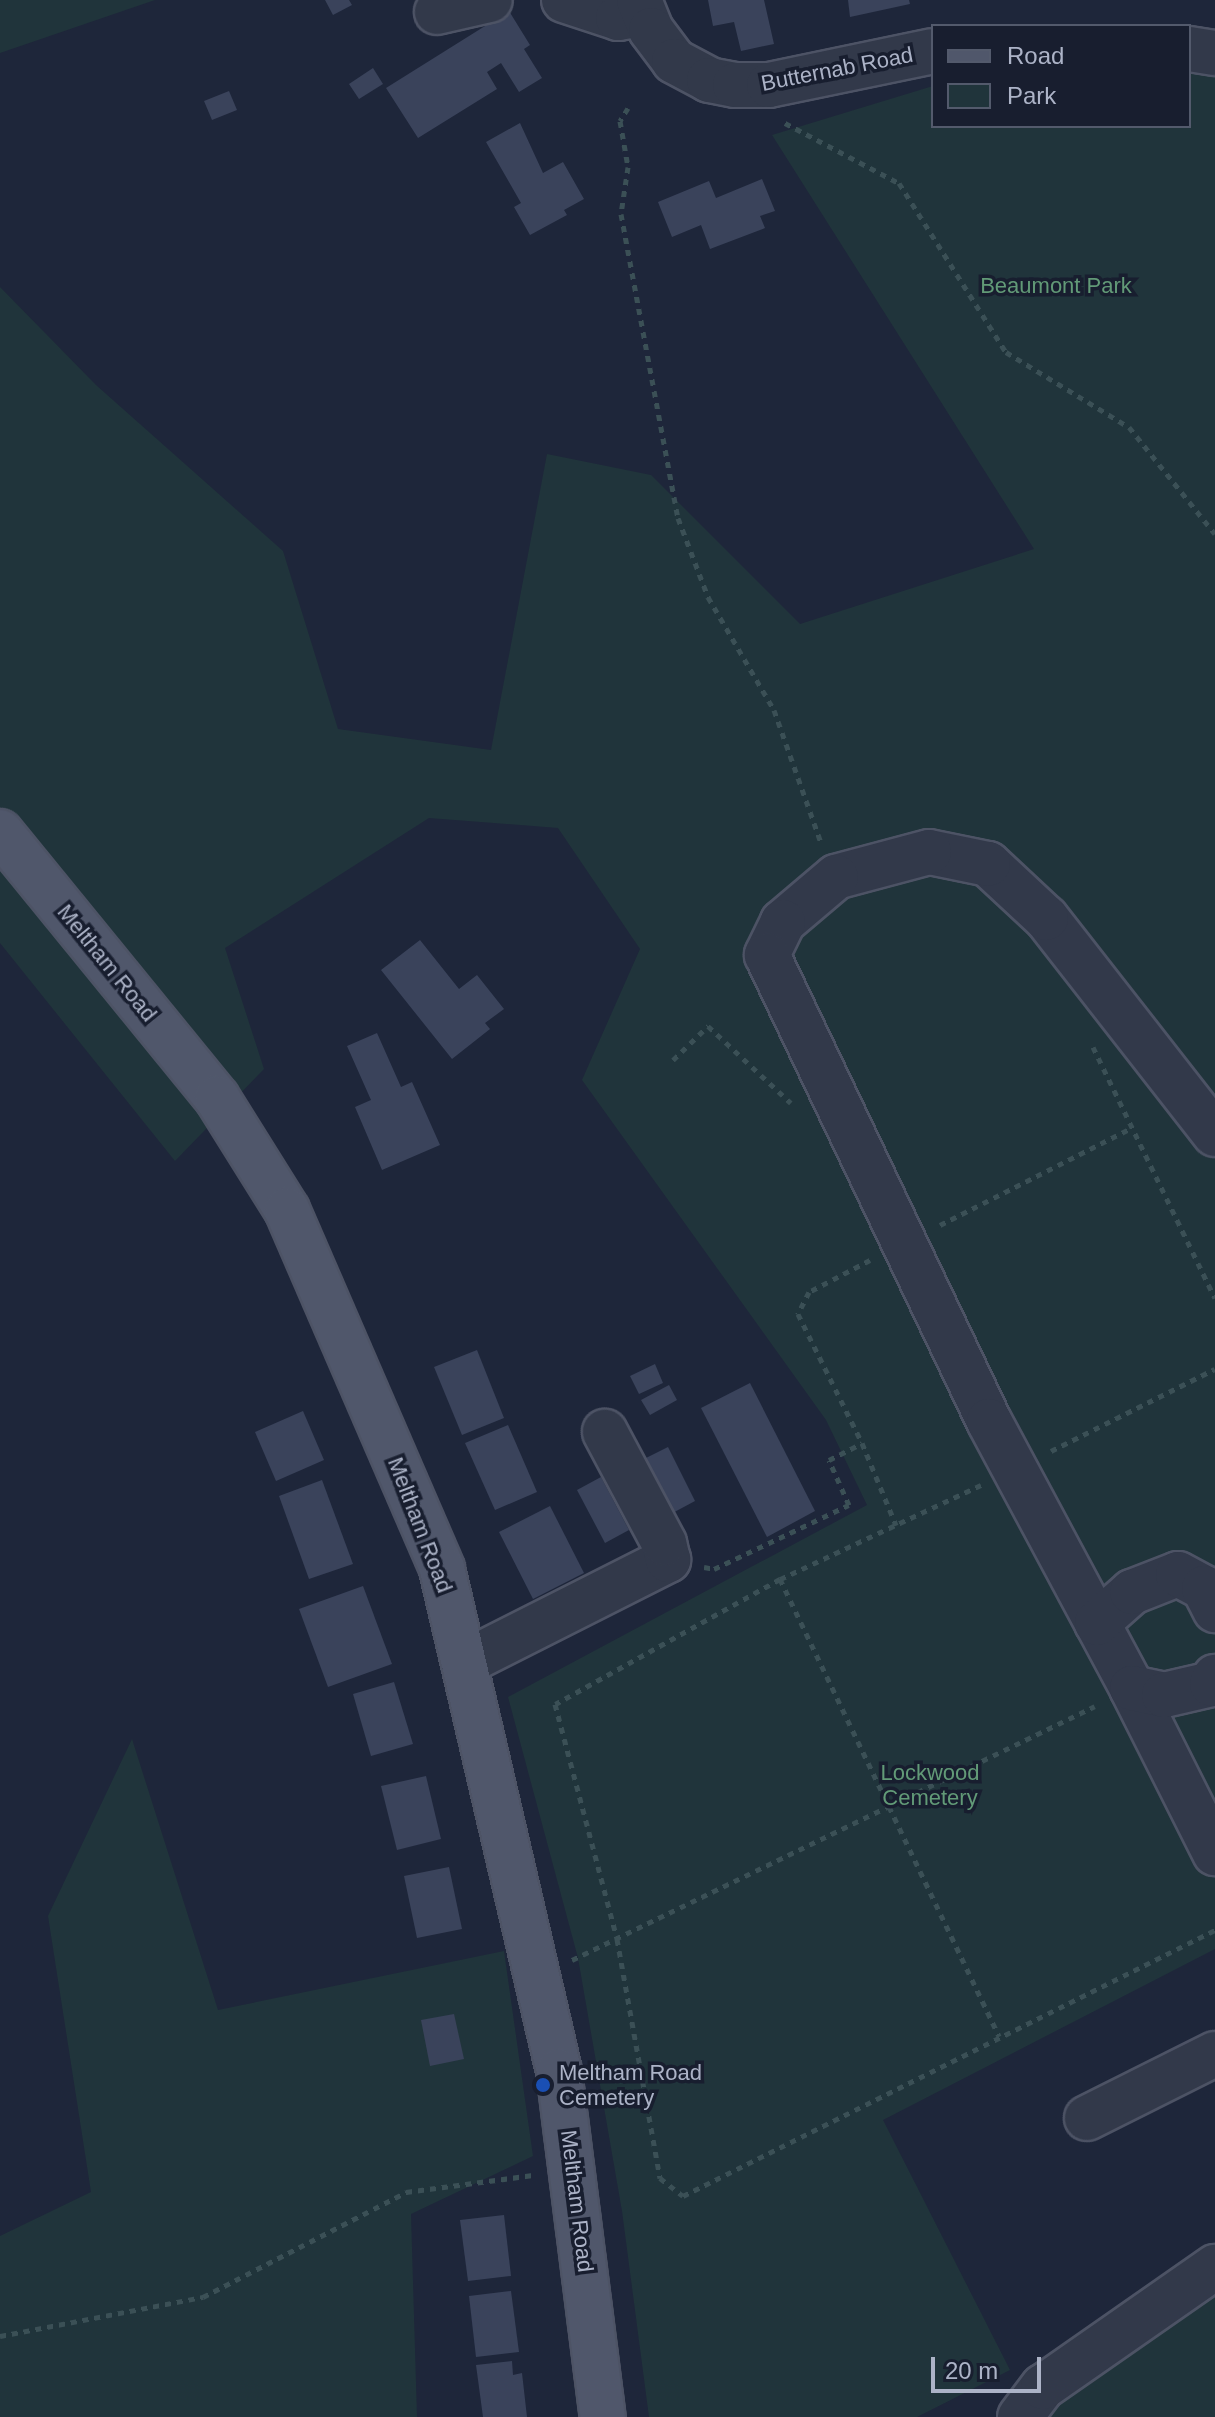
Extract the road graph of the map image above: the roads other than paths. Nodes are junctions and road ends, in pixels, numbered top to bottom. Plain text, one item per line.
1 (490, 0) edge
2 (564, 0) edge
3 (640, 7) edge
4 (437, 12) dead end
5 (1191, 49) edge
6 (931, 51) edge
7 (1215, 53) edge
8 (0, 832) edge
9 (1215, 1134) edge
10 (605, 1432) dead end
11 (1215, 1610) edge
12 (1097, 1623) junction
13 (464, 1663) junction
14 (1215, 1677) edge
15 (1132, 1688) junction
16 (1215, 1853) edge
17 (1215, 2054) edge
18 (1087, 2118) dead end
19 (1215, 2267) edge
20 (603, 2417) edge
21 (1020, 2417) edge

1 - 4 street
2 - 3 street
3 - 6 street, Butternab Road
5 - 7 street
8 - 13 main road, Meltham Road
9 - 12 street
10 - 13 street
11 - 12 street
12 - 15 street
13 - 20 main road, Meltham Road
14 - 15 street
15 - 16 street
17 - 18 street
19 - 21 street

